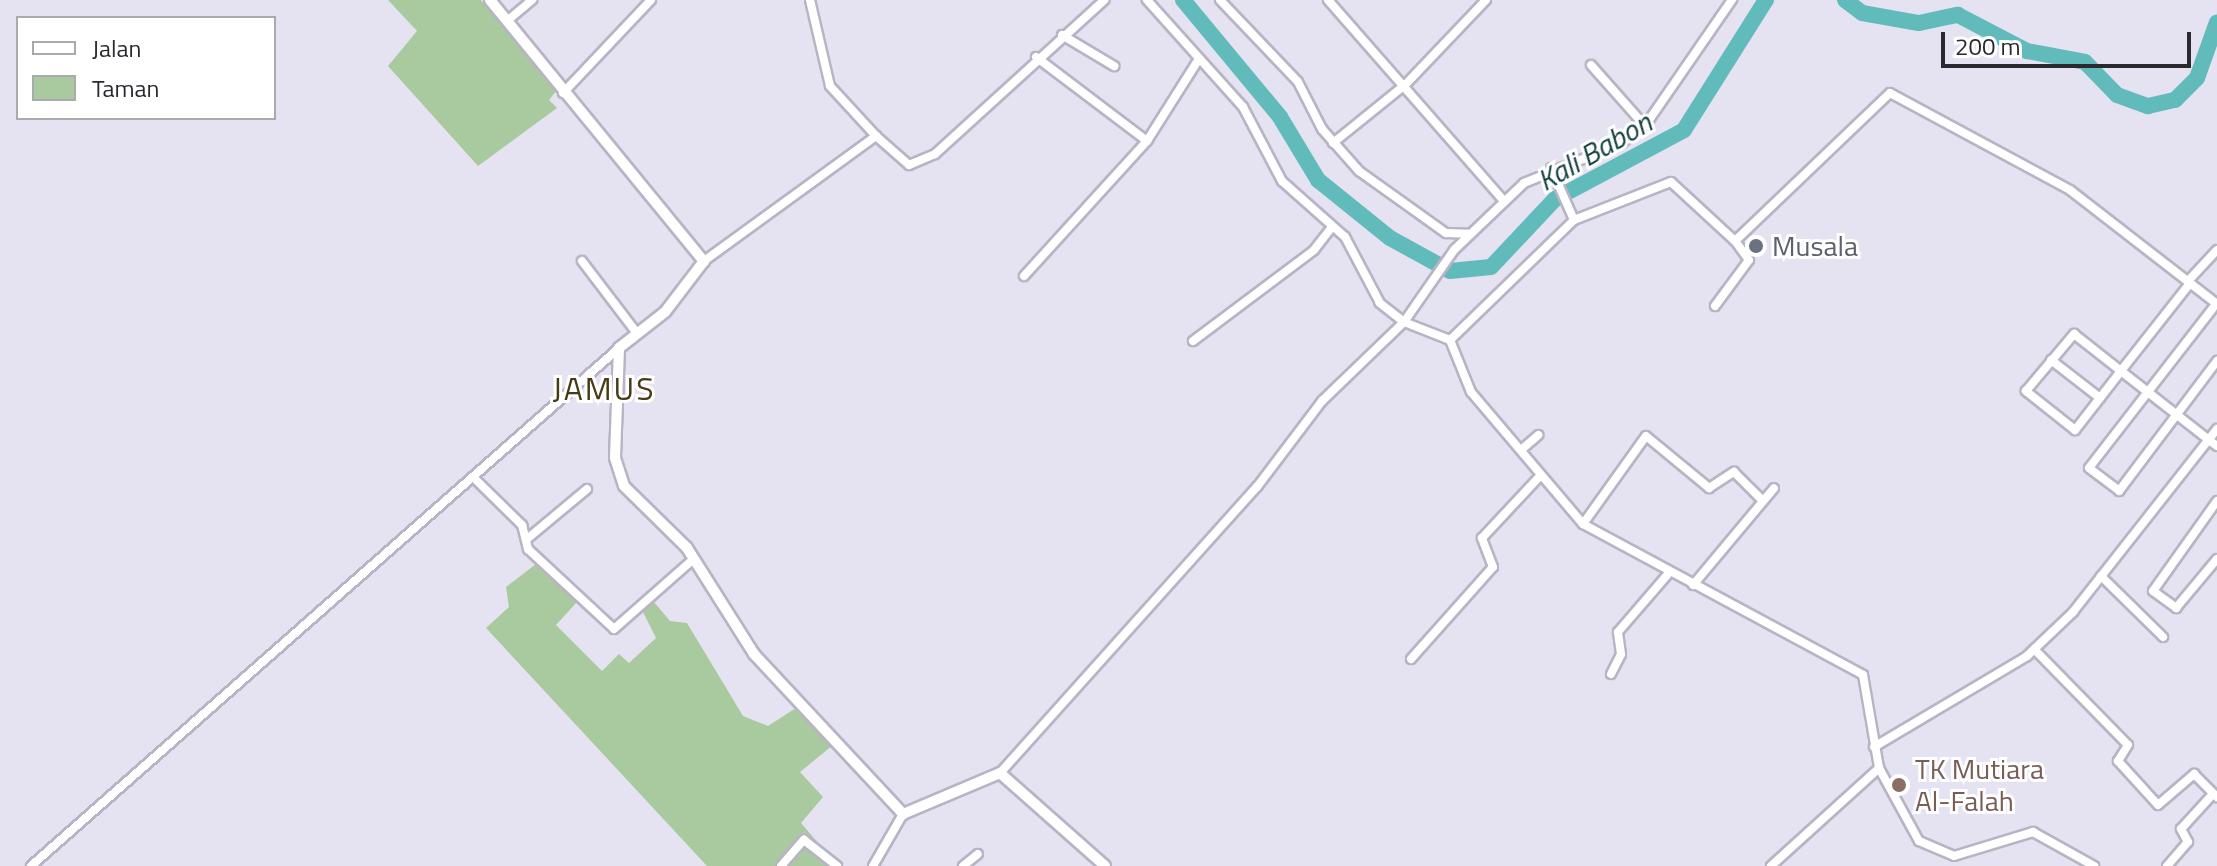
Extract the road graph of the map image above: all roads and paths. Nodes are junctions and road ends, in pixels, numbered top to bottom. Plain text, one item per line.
1 (490, 0) edge
2 (532, 0) edge
3 (651, 0) edge
4 (810, 0) edge
5 (1104, 0) edge
6 (1147, 0) edge
7 (1220, 0) edge
8 (1328, 0) edge
9 (1486, 0) edge
10 (1732, 0) edge
11 (507, 21) junction
12 (1062, 35) junction
13 (1036, 57) junction
14 (1197, 62) junction
15 (1591, 65) dead end
16 (1114, 66) dead end
17 (1406, 84) junction
18 (563, 93) junction
19 (1644, 125) junction
20 (876, 136) junction
21 (1147, 141) junction
22 (1333, 143) junction
23 (1553, 172) junction
24 (1504, 201) junction
25 (1572, 218) junction
26 (1332, 227) junction
27 (1470, 234) junction
28 (1735, 241) junction
29 (2217, 250) edge
30 (582, 261) dead end
31 (704, 261) junction
32 (1024, 276) dead end
33 (2188, 284) junction
34 (1715, 306) dead end
35 (2215, 306) edge
36 (1404, 322) junction
37 (636, 332) junction
38 (1450, 340) junction
39 (1193, 341) dead end
40 (619, 348) junction
41 (2051, 360) junction
42 (2217, 361) edge
43 (2121, 371) junction
44 (2148, 392) junction
45 (2100, 398) junction
46 (2177, 414) junction
47 (2217, 429) edge
48 (1538, 435) dead end
49 (2213, 443) edge
50 (1521, 450) junction
51 (1541, 475) junction
52 (473, 477) junction
53 (1774, 488) dead end
54 (587, 489) dead end
55 (1760, 498) junction
56 (2217, 501) edge
57 (1583, 524) junction
58 (527, 539) junction
59 (2217, 559) edge
60 (691, 561) junction
61 (1669, 573) junction
62 (2101, 576) junction
63 (1693, 585) junction
64 (2163, 637) dead end
65 (2034, 649) junction
66 (1411, 659) dead end
67 (1611, 674) dead end
68 (1874, 747) junction
69 (1879, 768) junction
70 (1000, 773) junction
71 (2215, 795) edge
72 (903, 814) junction
73 (978, 854) dead end
74 (833, 865) edge
75 (31, 866) edge
76 (781, 866) edge
77 (873, 866) edge
78 (963, 866) edge
79 (1105, 866) edge
80 (1771, 866) edge
81 (2094, 866) edge
82 (2167, 866) edge

1 - 11 street
2 - 11 street
3 - 18 street
4 - 20 street
5 - 12 street
6 - 14 street
7 - 22 street
8 - 17 street
9 - 17 street
10 - 19 street
11 - 18 street
12 - 13 street
12 - 16 street
13 - 20 street
13 - 21 street
14 - 21 street
14 - 26 street
15 - 19 street
17 - 22 street
17 - 24 street
18 - 31 street
19 - 23 street
20 - 31 street
21 - 32 street
22 - 27 street
23 - 24 street
23 - 25 street
24 - 27 street
25 - 28 street
25 - 38 street
26 - 36 street
26 - 39 street
27 - 36 street
28 - 33 street
28 - 34 street
29 - 33 street
30 - 37 street
31 - 37 street
33 - 35 street
33 - 43 street
35 - 44 street
36 - 38 street
36 - 70 street
37 - 40 street
38 - 50 street
40 - 52 street
40 - 60 street
41 - 43 street
41 - 45 street
41 - 45 street
42 - 46 street
43 - 44 street
43 - 45 street
44 - 46 street
44 - 46 street
46 - 49 street
47 - 49 street
48 - 50 street
49 - 62 street
50 - 51 street
51 - 57 street
51 - 66 street
52 - 58 street
52 - 75 street
53 - 55 street
54 - 58 street
55 - 57 street
55 - 63 street
56 - 59 street
57 - 61 street
58 - 60 street
60 - 72 street
61 - 63 street
61 - 67 street
62 - 64 street
62 - 65 street
63 - 68 street
65 - 68 street
65 - 71 street
68 - 69 street
69 - 80 street
69 - 81 street
70 - 72 street
70 - 79 street
71 - 82 street
72 - 77 street
73 - 78 street
74 - 76 street

